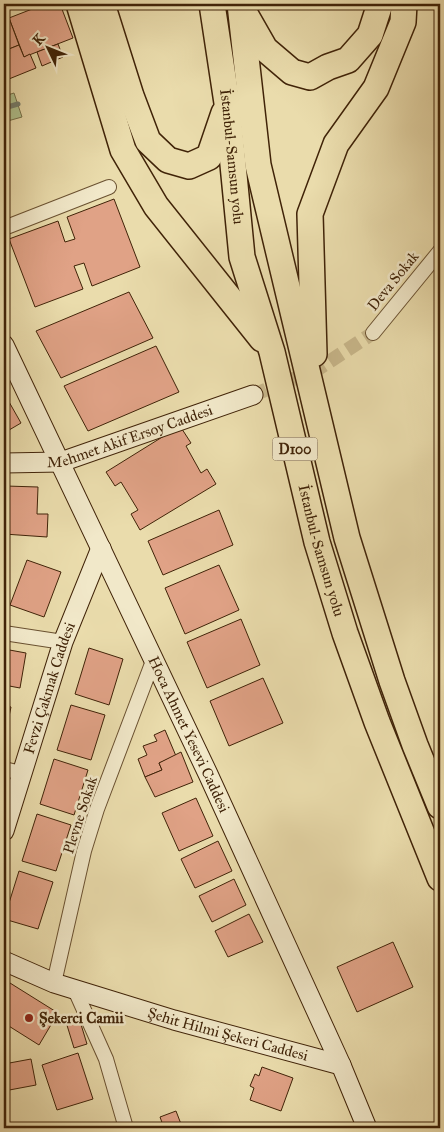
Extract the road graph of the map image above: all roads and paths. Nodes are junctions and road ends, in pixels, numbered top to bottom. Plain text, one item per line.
1 (79, 4) edge
2 (102, 4) edge
3 (212, 4) edge
4 (380, 4) edge
5 (404, 4) edge
6 (240, 5) edge
7 (228, 103) junction
8 (109, 187) dead end
9 (4, 228) edge
10 (440, 250) edge
11 (373, 333) tunnel mouth
12 (4, 345) edge
13 (272, 352) junction
14 (253, 395) tunnel mouth
15 (316, 406) junction
16 (60, 462) junction
17 (4, 463) edge
18 (101, 548) junction
19 (4, 633) edge
20 (63, 642) junction
21 (154, 662) junction
22 (13, 771) edge
23 (440, 806) edge
24 (4, 831) edge
25 (440, 878) edge
26 (4, 961) edge
27 (54, 983) junction
28 (75, 990) junction
29 (341, 1065) junction
30 (126, 1128) edge
31 (367, 1128) edge

1 - 13 highway
2 - 7 highway
3 - 7 highway, İstanbul-Samsun yolu / D100
4 - 6 highway
5 - 15 highway
6 - 15 highway, İstanbul-Samsun yolu / D100
7 - 13 highway, İstanbul-Samsun yolu / D100
8 - 9 street
10 - 11 street, Deva Sokak
12 - 16 street, Hoca Ahmet Yesevi Caddesi
13 - 25 highway, İstanbul-Samsun yolu / D100
14 - 16 street, Mehmet Akif Ersoy Caddesi
15 - 23 highway, İstanbul-Samsun yolu / D100
16 - 17 street, Mehmet Akif Ersoy Caddesi
16 - 18 street, Hoca Ahmet Yesevi Caddesi
18 - 20 street, Fevzi Çakmak Caddesi
18 - 21 street, Hoca Ahmet Yesevi Caddesi
19 - 20 street
20 - 22 street, Fevzi Çakmak Caddesi
21 - 27 street, Plevne Sokak
21 - 29 street, Hoca Ahmet Yesevi Caddesi
22 - 24 street, Fevzi Çakmak Caddesi
26 - 27 street, Şehit Hilmi Şekeri Caddesi
27 - 28 street, Şehit Hilmi Şekeri Caddesi
28 - 29 street, Şehit Hilmi Şekeri Caddesi
28 - 30 street
29 - 31 street, Hoca Ahmet Yesevi Caddesi

